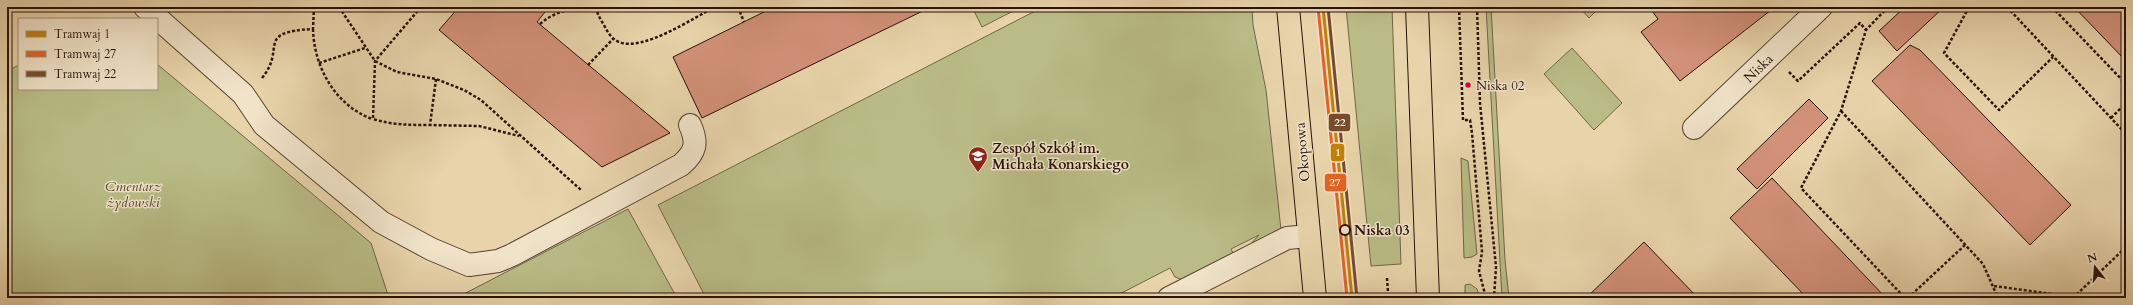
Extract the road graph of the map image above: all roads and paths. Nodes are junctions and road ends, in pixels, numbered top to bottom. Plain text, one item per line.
1 (145, 7) edge
2 (314, 7) edge
3 (339, 7) edge
4 (421, 7) edge
5 (586, 7) edge
6 (596, 7) edge
7 (715, 7) edge
8 (738, 7) edge
9 (1288, 7) edge
10 (1417, 7) edge
11 (1459, 7) edge
12 (1477, 7) edge
13 (1821, 7) edge
14 (1888, 7) edge
15 (1969, 7) edge
16 (2007, 7) edge
17 (2052, 7) edge
18 (157, 18) edge
19 (158, 19) edge
20 (744, 22) dead end
21 (540, 24) dead end
22 (312, 28) junction
23 (1866, 30) junction
24 (613, 39) junction
25 (365, 48) junction
26 (1772, 54) junction
27 (2054, 57) junction
28 (375, 61) junction
29 (319, 63) junction
30 (588, 65) dead end
31 (436, 79) junction
32 (2126, 84) edge
33 (243, 94) junction
34 (2126, 103) edge
35 (1841, 111) junction
36 (2111, 118) junction
37 (373, 119) junction
38 (430, 125) junction
39 (690, 125) dead end
40 (1694, 128) dead end
41 (2126, 134) edge
42 (522, 137) junction
43 (601, 207) junction
44 (1309, 236) junction
45 (1965, 245) junction
46 (2126, 247) edge
47 (1387, 278) dead end
48 (1994, 286) junction
49 (1388, 292) dead end
50 (1169, 298) edge
51 (1315, 298) edge
52 (1428, 298) edge
53 (1486, 298) edge
54 (1494, 298) edge
55 (1907, 298) edge
56 (1998, 298) edge
57 (2073, 298) edge

1 - 18 street
2 - 22 path
3 - 25 path
4 - 28 path
5 - 21 path
6 - 24 path
7 - 24 path
8 - 20 path
9 - 44 main road, Okopowa
10 - 52 main road
11 - 53 path
12 - 54 path
13 - 26 street, Niska
14 - 23 path
15 - 27 path
16 - 27 path
17 - 32 path
19 - 33 street
22 - 29 path
22 - 33 path
23 - 26 path
23 - 35 path
24 - 30 path
25 - 28 path
25 - 29 path
26 - 40 street, Niska
27 - 36 path
28 - 31 path
28 - 37 path
29 - 37 path
31 - 38 path
31 - 42 path
33 - 43 street
34 - 36 path
35 - 45 path
35 - 55 path
36 - 41 path
37 - 38 path
38 - 42 path
39 - 43 street
42 - 43 path
44 - 50 street
44 - 51 main road, Okopowa
45 - 48 path
45 - 55 path
46 - 57 path
47 - 49 path
48 - 56 path
48 - 57 path

